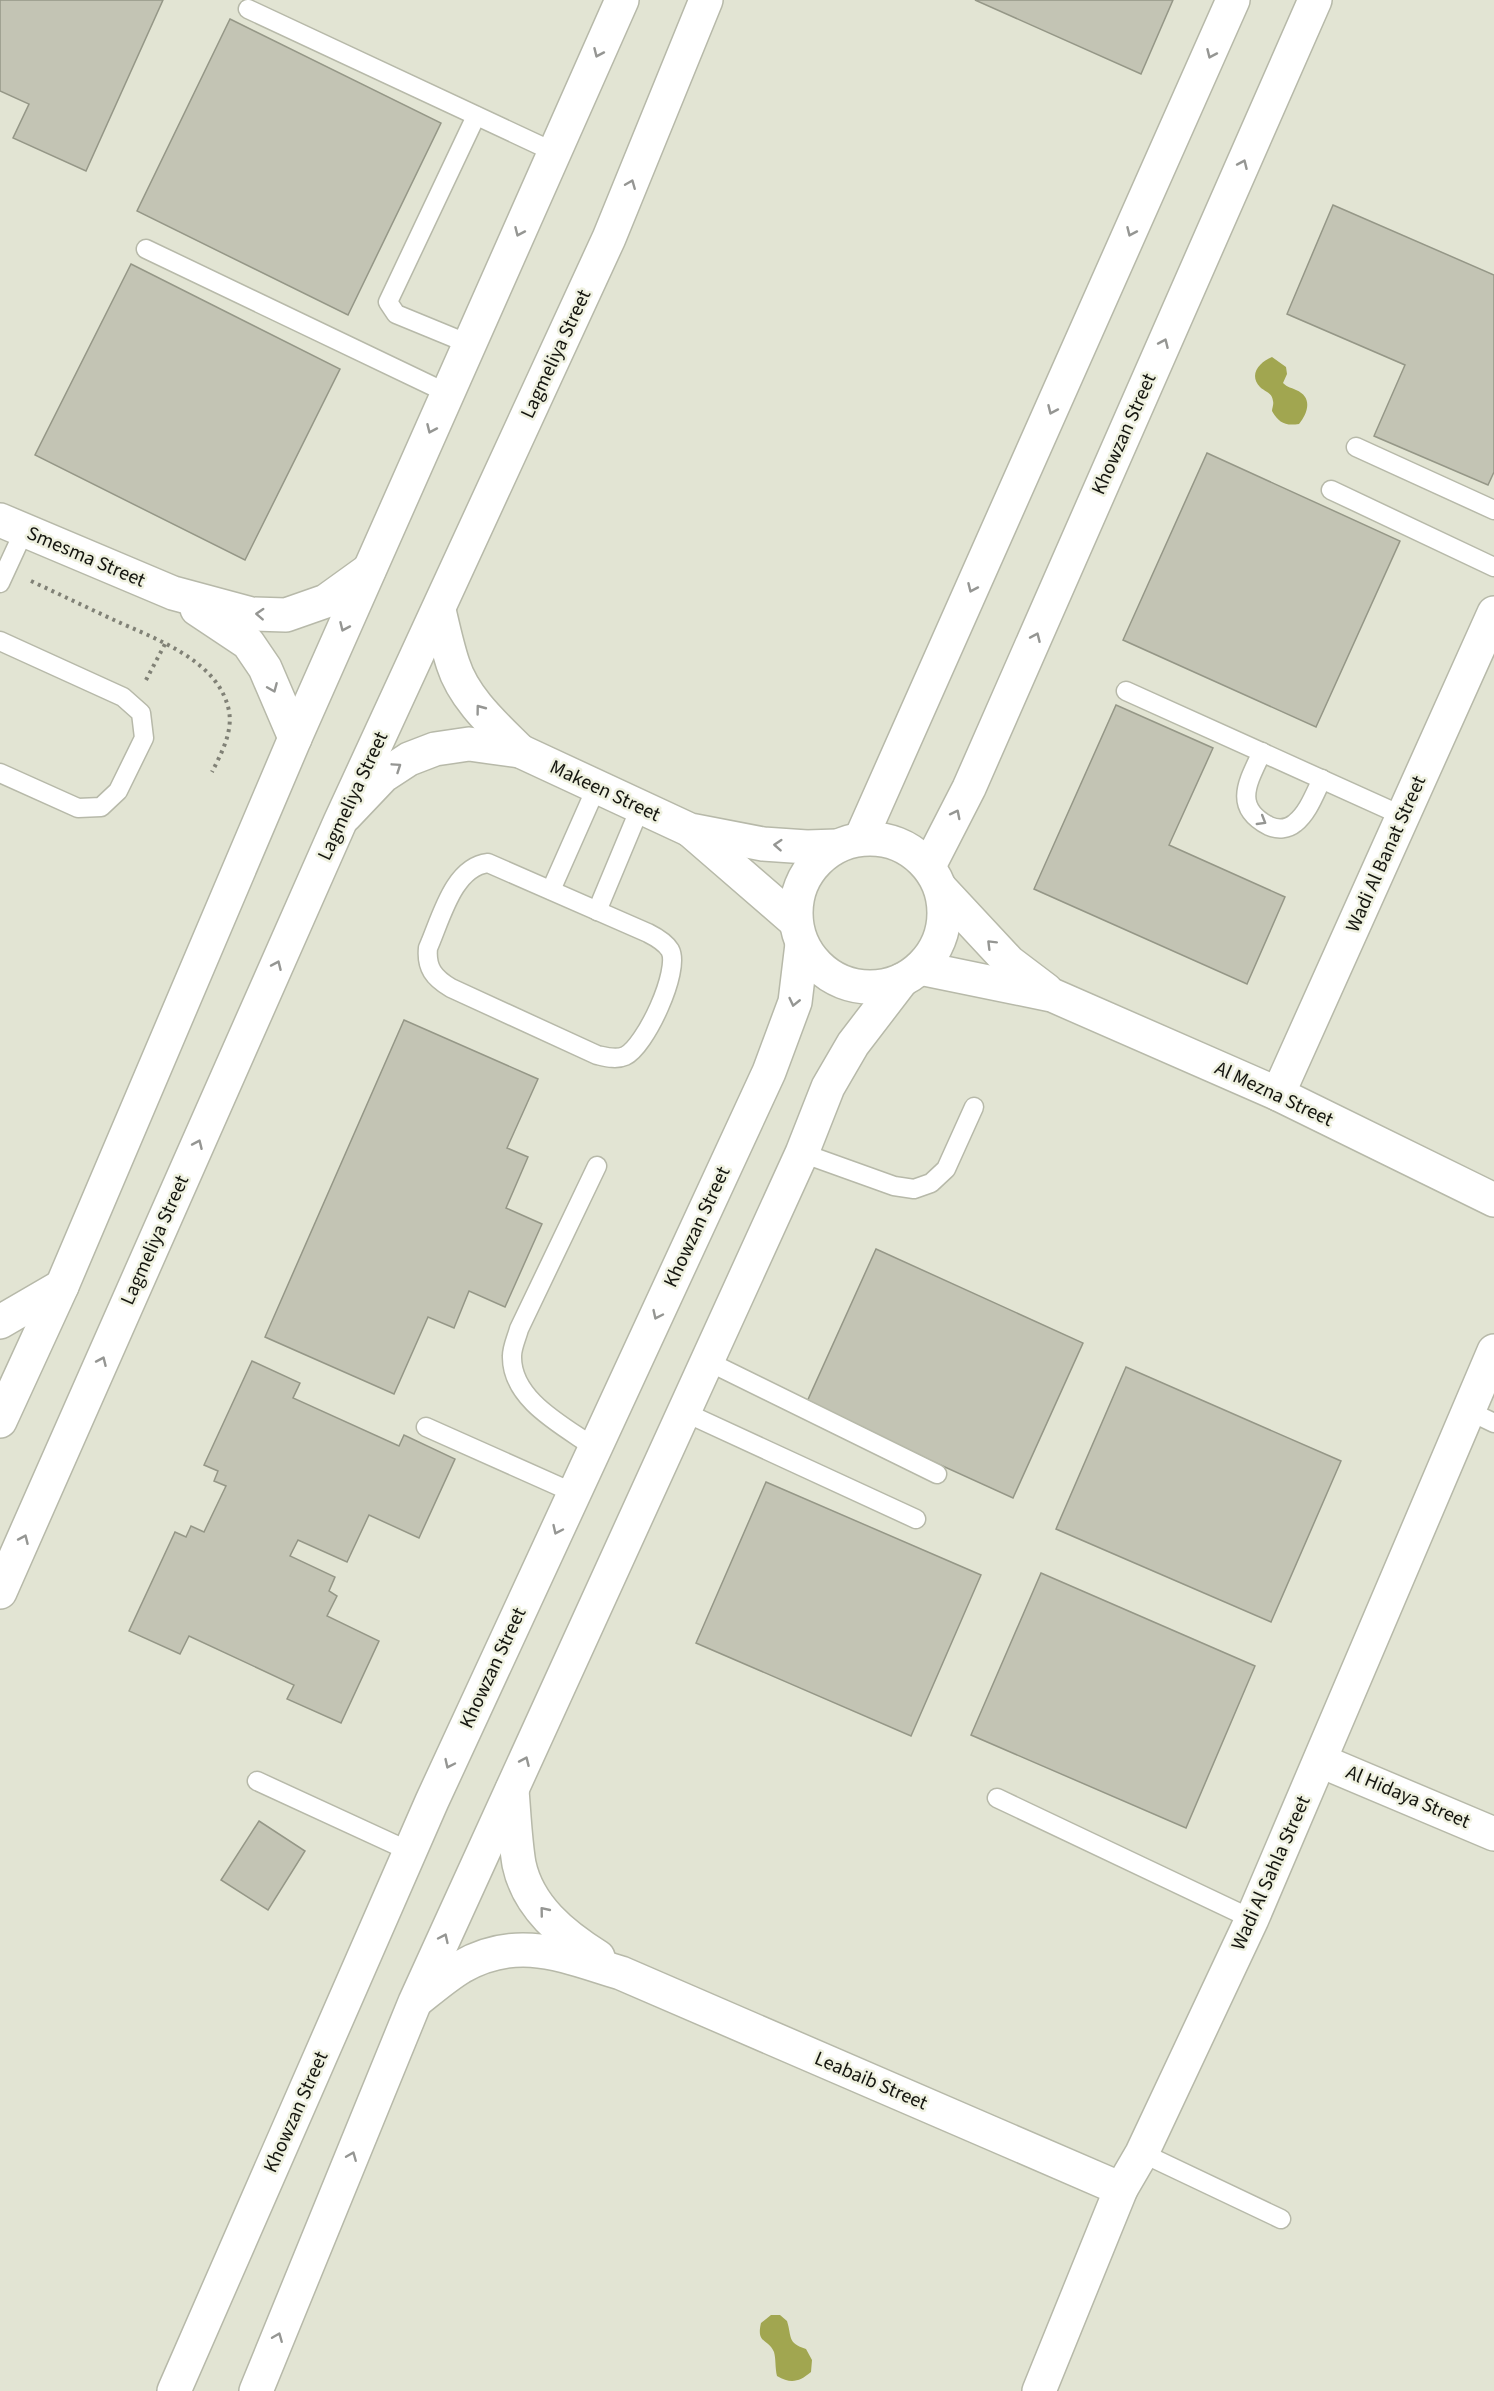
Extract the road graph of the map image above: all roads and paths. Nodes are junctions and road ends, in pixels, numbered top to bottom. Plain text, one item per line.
1 (622, 0) edge
2 (706, 0) edge
3 (1233, 0) edge
4 (1315, 0) edge
5 (248, 9) dead end
6 (476, 116) junction
7 (554, 152) junction
8 (146, 249) dead end
9 (469, 344) junction
10 (447, 393) junction
11 (1356, 447) dead end
12 (1331, 490) dead end
13 (1494, 510) edge
14 (12, 525) edge
15 (1494, 567) edge
16 (369, 570) junction
17 (3, 576) edge
18 (173, 593) junction
19 (439, 610) junction
20 (1494, 613) edge
21 (0, 641) edge
22 (165, 644) junction
23 (1126, 691) dead end
24 (133, 705) junction
25 (295, 738) junction
26 (520, 751) junction
27 (1262, 752) junction
28 (212, 772) dead end
29 (0, 773) edge
30 (1322, 779) junction
31 (597, 786) junction
32 (640, 808) junction
33 (1403, 816) junction
34 (340, 822) junction
35 (690, 830) junction
36 (849, 842) junction
37 (935, 878) junction
38 (551, 890) junction
39 (597, 911) junction
40 (799, 933) junction
41 (911, 974) junction
42 (1052, 995) junction
43 (1278, 1094) junction
44 (974, 1107) dead end
45 (802, 1153) junction
46 (597, 1166) dead end
47 (1494, 1200) edge
48 (62, 1286) junction
49 (0, 1322) edge
50 (1494, 1351) edge
51 (707, 1361) junction
52 (684, 1412) junction
53 (1481, 1417) edge
54 (0, 1421) edge
55 (426, 1427) dead end
56 (595, 1448) junction
57 (937, 1474) dead end
58 (574, 1493) junction
59 (916, 1519) dead end
60 (0, 1592) edge
61 (1321, 1761) junction
62 (257, 1781) dead end
63 (512, 1790) junction
64 (997, 1798) dead end
65 (1494, 1834) edge
66 (410, 1851) junction
67 (1252, 1919) junction
68 (621, 1973) junction
69 (415, 2002) junction
70 (1142, 2153) junction
71 (1121, 2189) junction
72 (1281, 2218) dead end
73 (174, 2391) edge
74 (256, 2391) edge
75 (1039, 2391) edge

1 -> 7 street
19 -> 2 street, Lagmeliya Street
3 -> 36 street
37 -> 4 street, Khowzan Street
5 - 6 lane
6 - 7 lane
6 - 9 lane
7 -> 9 street
8 - 10 lane
9 - 10 street
10 -> 16 street
11 - 13 lane
12 - 15 lane
14 - 17 lane
14 - 18 street, Smesma Street
16 -> 18 street, Smesma Street
16 -> 25 street
17 - 22 path
18 -> 25 street, Smesma Street
26 -> 19 street, Makeen Street
19 - 34 street, Lagmeliya Street
20 - 33 street, Wadi Al Banat Street
21 - 24 lane
22 - 24 path
22 - 28 path
23 - 27 lane
24 - 29 lane
25 - 48 street
26 - 31 street, Makeen Street
34 -> 26 street, Makeen Street
27 - 30 lane
27 -> 30 lane
30 - 33 lane
31 - 32 street, Makeen Street
31 - 38 lane
32 - 35 street, Makeen Street
32 - 39 lane
33 - 43 street, Wadi Al Banat Street
60 -> 34 street, Lagmeliya Street
36 -> 35 street, Makeen Street
35 - 40 street, Makeen Street
36 - 37 street
36 - 40 street
37 - 41 street
42 -> 37 street, Al Mezna Street
38 - 39 lane
38 - 39 lane
40 - 41 street
40 -> 56 street, Khowzan Street
41 - 42 street, Al Mezna Street
41 - 45 street
42 - 43 street, Al Mezna Street
43 - 47 street, Al Mezna Street
44 - 45 lane
45 - 51 street
46 - 56 lane
48 - 49 street
48 - 54 street
50 - 53 street, Wadi Al Sahla Street
51 - 52 street
51 - 57 lane
52 - 59 lane
63 -> 52 street
53 - 61 street, Wadi Al Sahla Street
55 - 58 lane
56 - 58 street, Khowzan Street
58 -> 66 street, Khowzan Street
61 - 65 street, Al Hidaya Street
61 - 67 street, Wadi Al Sahla Street
62 - 66 lane
68 -> 63 street, Leabaib Street
69 -> 63 street
64 - 67 lane
66 - 73 street, Khowzan Street
67 - 70 street, Wadi Al Sahla Street
68 - 69 street, Leabaib Street
68 - 71 street, Leabaib Street
74 -> 69 street
70 - 71 street, Wadi Al Sahla Street
70 - 72 lane
71 - 75 street, Wadi Al Sahla Street

